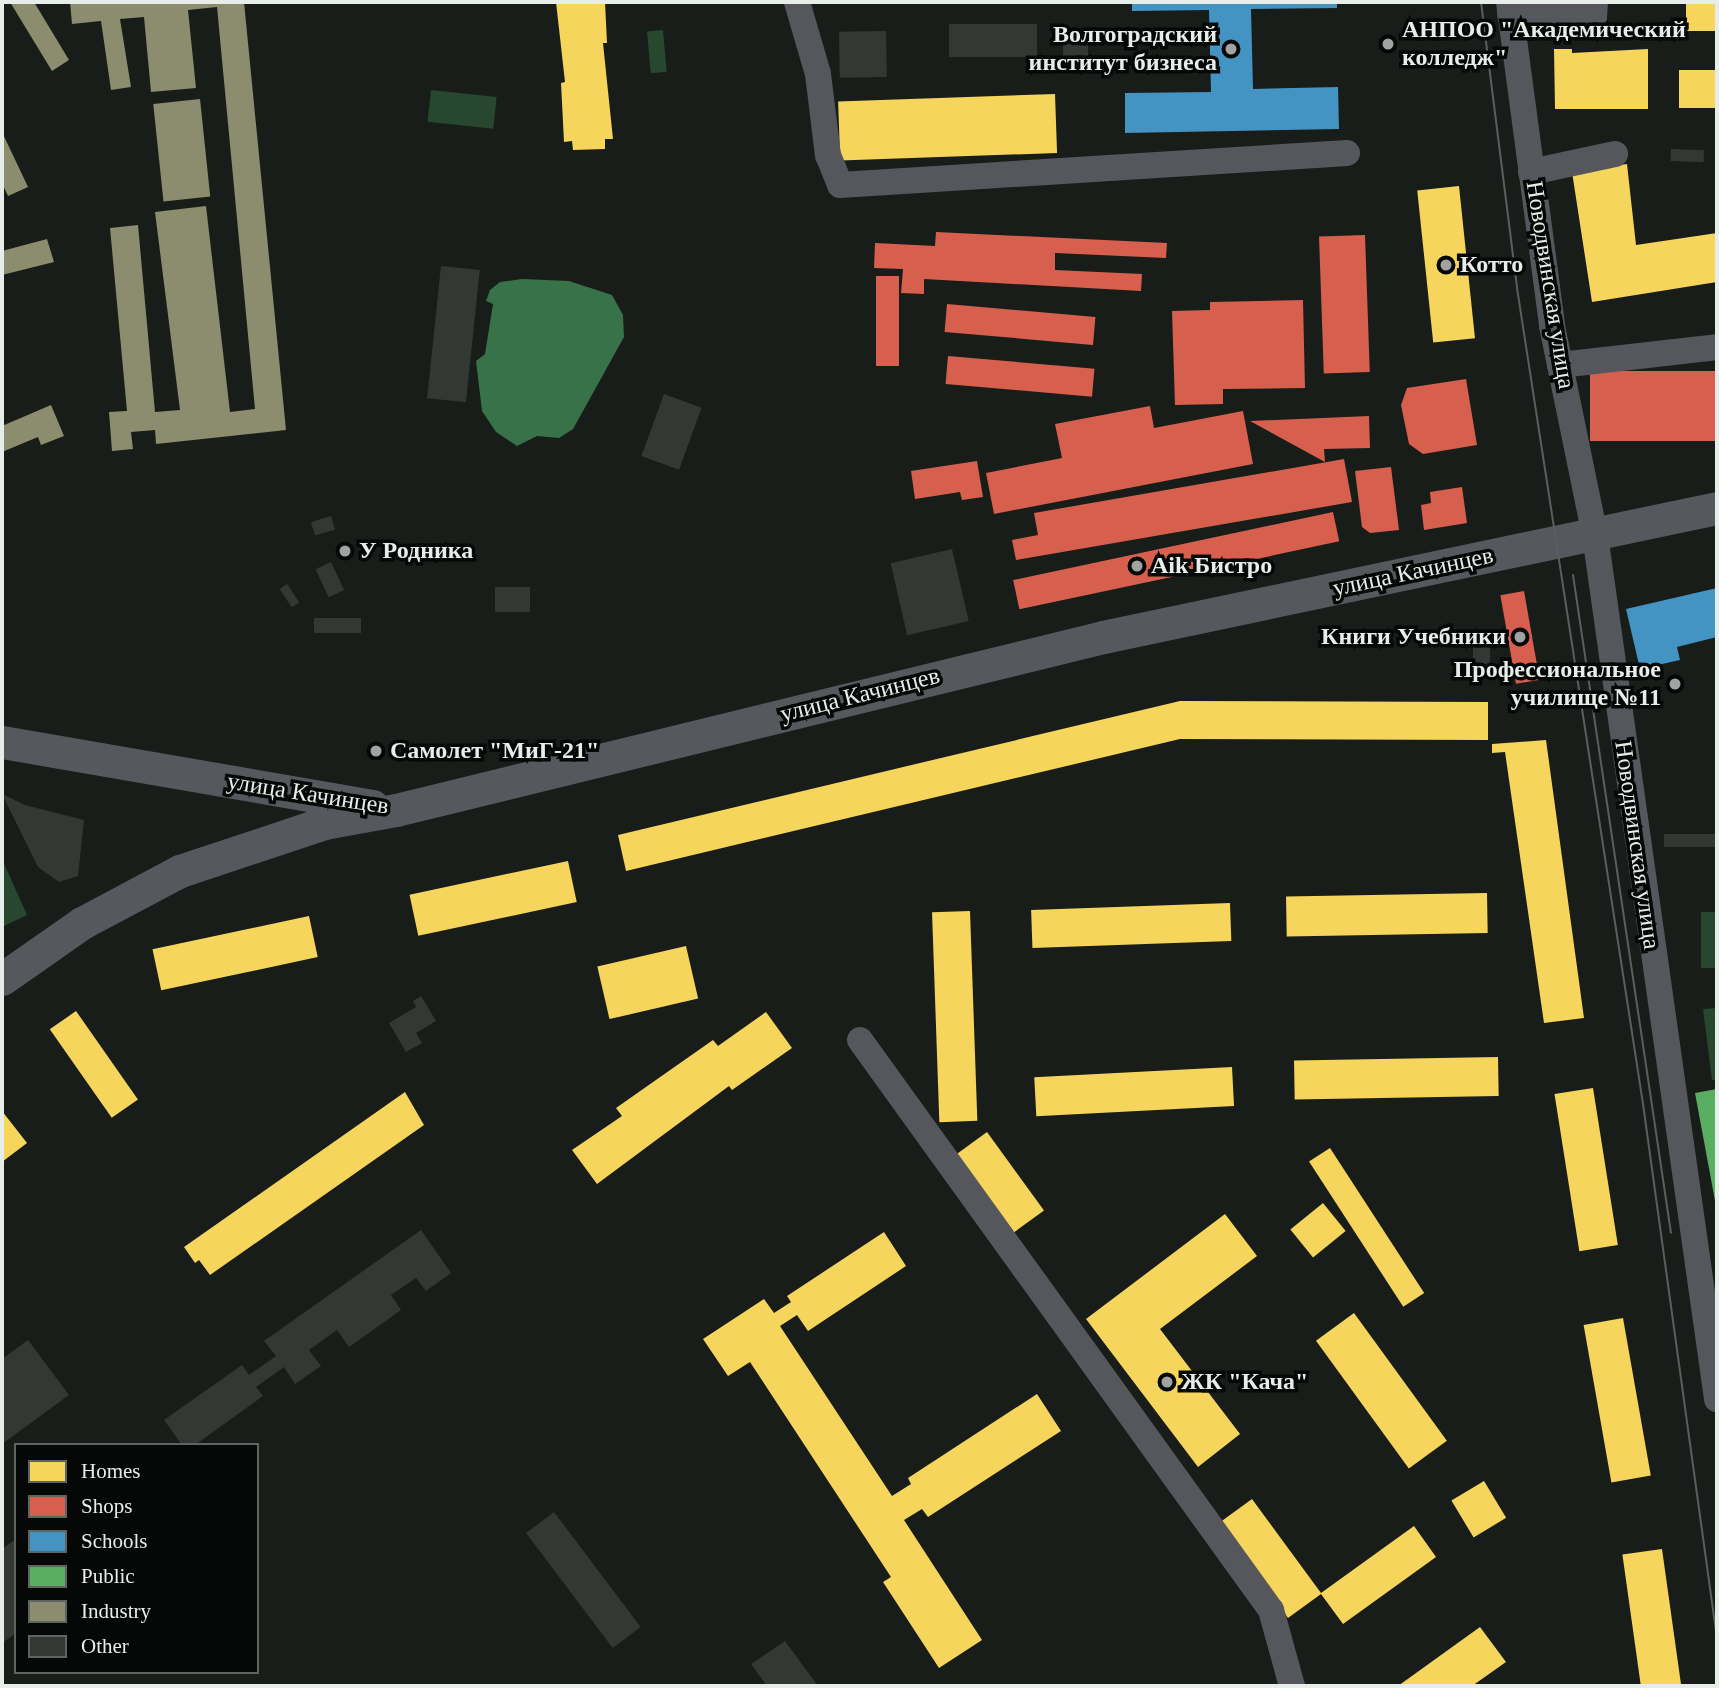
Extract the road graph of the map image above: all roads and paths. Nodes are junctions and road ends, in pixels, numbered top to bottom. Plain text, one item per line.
1 (797, 2) edge
2 (1595, 2) edge
3 (1509, 8) edge
4 (1347, 153) dead end
5 (1615, 154) dead end
6 (1531, 172) junction
7 (1717, 346) edge
8 (1560, 365) junction
9 (1717, 508) edge
10 (1595, 535) junction
11 (2, 742) edge
12 (396, 810) junction
13 (2, 979) edge
14 (860, 1040) dead end
15 (1717, 1399) edge
16 (1292, 1686) edge

1 - 4 street
2 - 3 street
3 - 6 street, Новодвинская улица
5 - 6 street
6 - 8 street, Новодвинская улица
7 - 8 street
8 - 10 street, Новодвинская улица
9 - 10 main road, улица Качинцев
10 - 12 main road, улица Качинцев
10 - 15 street, Новодвинская улица
11 - 12 main road, улица Качинцев
12 - 13 main road
14 - 16 street

